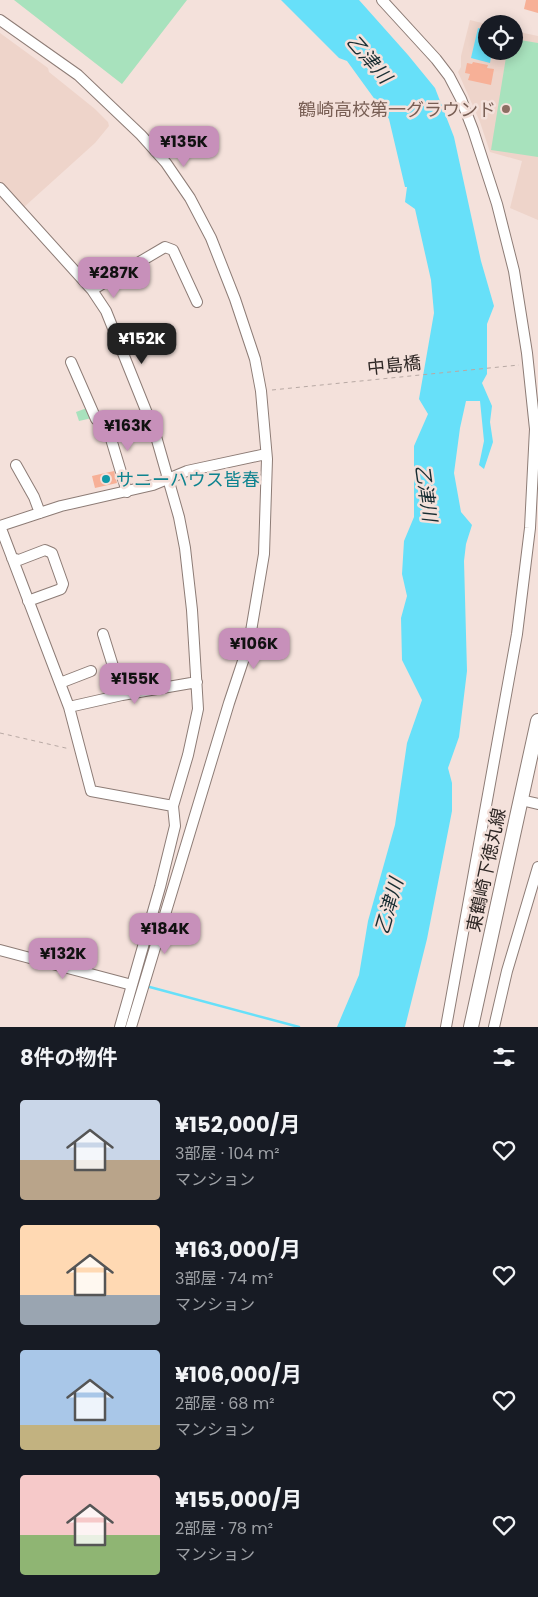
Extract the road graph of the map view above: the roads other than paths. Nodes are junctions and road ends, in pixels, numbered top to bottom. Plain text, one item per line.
1 (382, 0) edge
2 (0, 20) edge
3 (0, 188) edge
4 (92, 290) junction
5 (197, 302) dead end
6 (71, 362) dead end
7 (529, 364) edge
8 (148, 416) junction
9 (105, 419) junction
10 (266, 454) junction
11 (16, 465) dead end
12 (169, 479) junction
13 (126, 492) junction
14 (40, 513) junction
15 (0, 526) edge
16 (12, 558) junction
17 (28, 601) junction
18 (102, 634) dead end
19 (91, 671) dead end
20 (197, 682) junction
21 (60, 683) junction
22 (122, 694) junction
23 (69, 707) junction
24 (538, 721) edge
25 (521, 800) junction
26 (538, 804) edge
27 (173, 806) junction
28 (184, 854) junction
29 (538, 867) edge
30 (160, 887) junction
31 (0, 950) edge
32 (132, 985) junction
33 (120, 1027) edge
34 (131, 1027) edge
35 (446, 1027) edge
36 (471, 1027) edge
37 (494, 1027) edge

1 - 7 street
2 - 10 street
3 - 4 street
4 - 5 street
4 - 8 street
6 - 9 street
7 - 35 street
8 - 9 street
8 - 12 street
9 - 13 street
10 - 12 street
10 - 28 street
11 - 14 street
12 - 13 street
12 - 20 street
13 - 14 street
14 - 15 street
15 - 16 street
16 - 17 street
16 - 17 street
17 - 21 street
18 - 22 street
19 - 21 street
20 - 22 street
20 - 27 street
21 - 23 street
22 - 23 street
23 - 27 street
24 - 25 street, 東鶴崎下徳丸線
25 - 26 street
25 - 36 street, 東鶴崎下徳丸線
27 - 30 street
28 - 30 street
28 - 34 street
29 - 37 street
30 - 32 street
31 - 32 street
32 - 33 street

